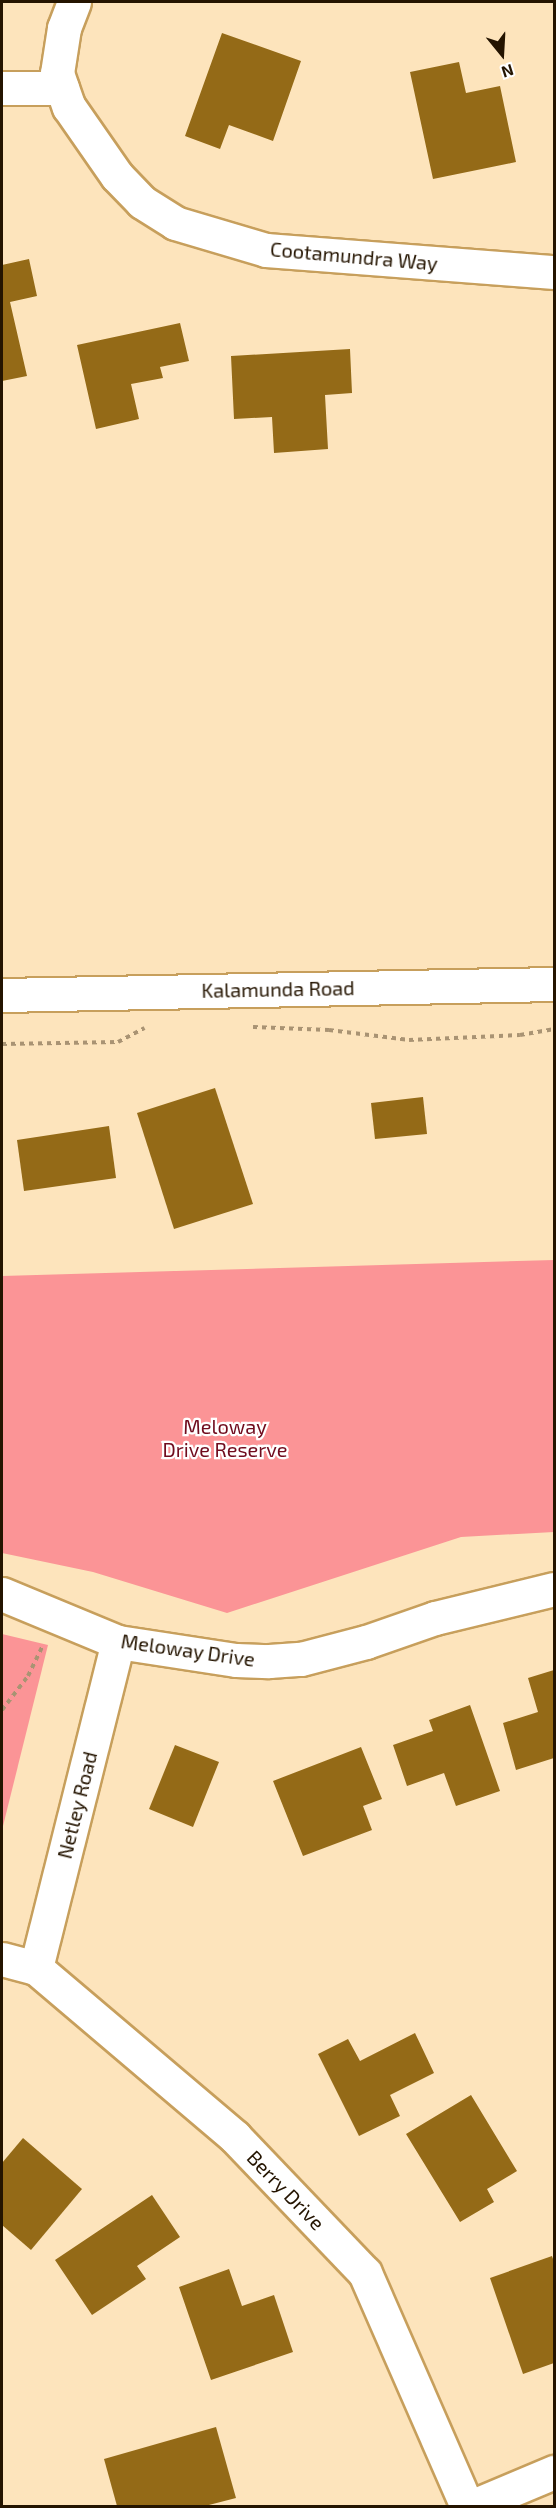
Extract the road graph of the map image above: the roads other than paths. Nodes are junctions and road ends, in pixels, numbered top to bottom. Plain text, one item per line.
1 (74, 2) edge
2 (2, 88) edge
3 (62, 88) junction
4 (555, 272) edge
5 (555, 984) edge
6 (2, 995) edge
7 (555, 1589) edge
8 (2, 1594) edge
9 (118, 1642) junction
10 (2, 1959) edge
11 (36, 1968) junction
12 (555, 2472) edge
13 (467, 2506) edge
14 (473, 2506) edge

1 - 3 street, Cootamundra Way
2 - 3 street
3 - 4 street, Cootamundra Way
5 - 6 street, Kalamunda Road
7 - 9 street, Meloway Drive
8 - 9 street, Meloway Drive
9 - 11 street, Netley Road
10 - 11 street, Berry Drive
11 - 13 street, Berry Drive
12 - 14 street

